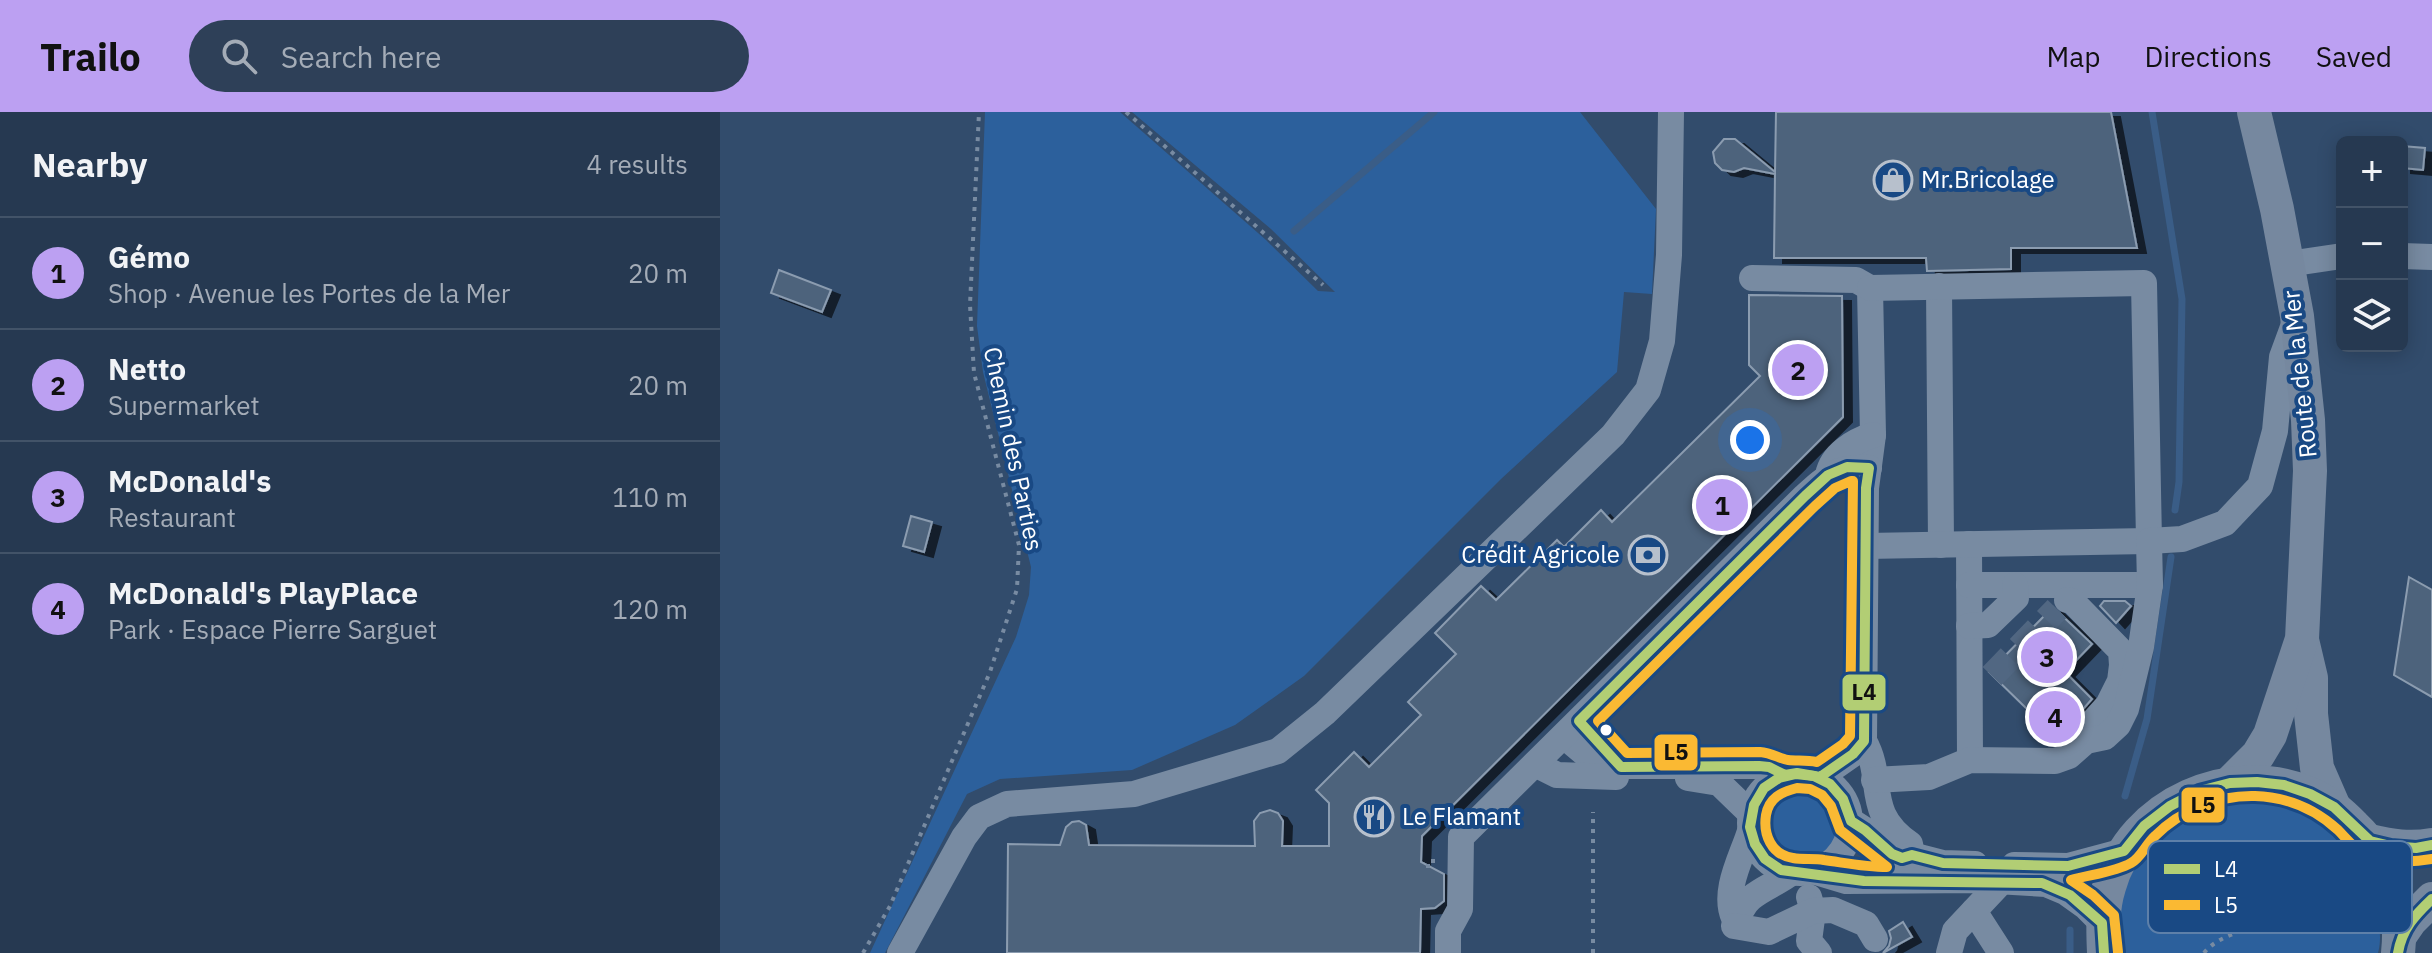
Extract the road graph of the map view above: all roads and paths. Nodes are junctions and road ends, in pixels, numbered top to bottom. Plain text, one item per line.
1 (979, 112) edge
2 (1126, 112) edge
3 (1671, 112) edge
4 (2254, 112) edge
5 (2408, 256) edge
6 (2336, 257) edge
7 (2432, 257) edge
8 (2288, 264) junction
9 (1752, 278) dead end
10 (1323, 285) dead end
11 (1939, 286) junction
12 (1870, 288) junction
13 (2297, 316) junction
14 (1873, 435) junction
15 (1869, 468) junction
16 (1828, 475) junction
17 (2149, 541) junction
18 (1969, 544) junction
19 (1941, 545) junction
20 (1866, 546) junction
21 (1969, 585) junction
22 (2015, 585) junction
23 (2150, 585) junction
24 (2063, 598) junction
25 (1969, 626) junction
26 (2302, 639) junction
27 (1571, 729) junction
28 (1864, 741) junction
29 (2086, 741) junction
30 (1970, 760) junction
31 (1535, 764) junction
32 (1785, 775) junction
33 (1820, 777) junction
34 (1874, 780) junction
35 (2230, 783) junction
36 (2334, 807) junction
37 (1593, 812) dead end
38 (1850, 815) junction
39 (1750, 823) junction
40 (2370, 841) edge
41 (2432, 845) edge
42 (2412, 848) edge
43 (2124, 851) junction
44 (1912, 855) junction
45 (1804, 873) junction
46 (2002, 881) junction
47 (2432, 899) edge
48 (1813, 911) junction
49 (1974, 911) junction
50 (2412, 919) edge
51 (1734, 926) dead end
52 (2233, 933) edge
53 (2103, 938) edge
54 (1875, 939) dead end
55 (1770, 942) edge
56 (863, 953) edge
57 (900, 953) edge
58 (1448, 953) edge
59 (1593, 953) edge
60 (1819, 953) edge
61 (1949, 953) edge
62 (2001, 953) edge
63 (2204, 953) edge

1 - 56 path, Chemin des Parties
2 - 10 path
3 - 57 street
4 - 8 main road, Route de la Mer
5 - 7 street
6 - 8 street
8 - 13 main road, Route de la Mer
9 - 12 street
11 - 12 street
11 - 17 street
11 - 19 street
12 - 14 street
13 - 17 street
13 - 26 main road, Route de la Mer
14 - 15 street
14 - 16 street
15 - 16 street
15 - 20 street
16 - 27 street
17 - 18 street
17 - 23 street
18 - 19 street
18 - 21 street
19 - 20 street
20 - 28 street
21 - 22 street
21 - 25 street
22 - 24 street
22 - 25 street
23 - 24 street
23 - 29 street
24 - 29 street
25 - 30 street
26 - 35 main road, Route de la Mer
26 - 36 main road, Route de la Mer
27 - 31 street
27 - 32 street
28 - 33 street
28 - 34 street
29 - 30 street
30 - 34 street
31 - 39 street
31 - 58 street
32 - 33 street
32 - 39 street
33 - 38 street
34 - 38 street
34 - 44 street
35 - 36 main road
35 - 43 main road
36 - 40 main road
37 - 59 path
38 - 44 street
38 - 45 street
39 - 45 street
39 - 45 street
41 - 42 main road
43 - 44 street
43 - 53 main road
45 - 46 street
45 - 48 street
46 - 49 street
46 - 53 street
47 - 50 main road
48 - 54 street
48 - 55 street
48 - 60 street
49 - 61 street
49 - 62 street
51 - 55 street
52 - 63 path

